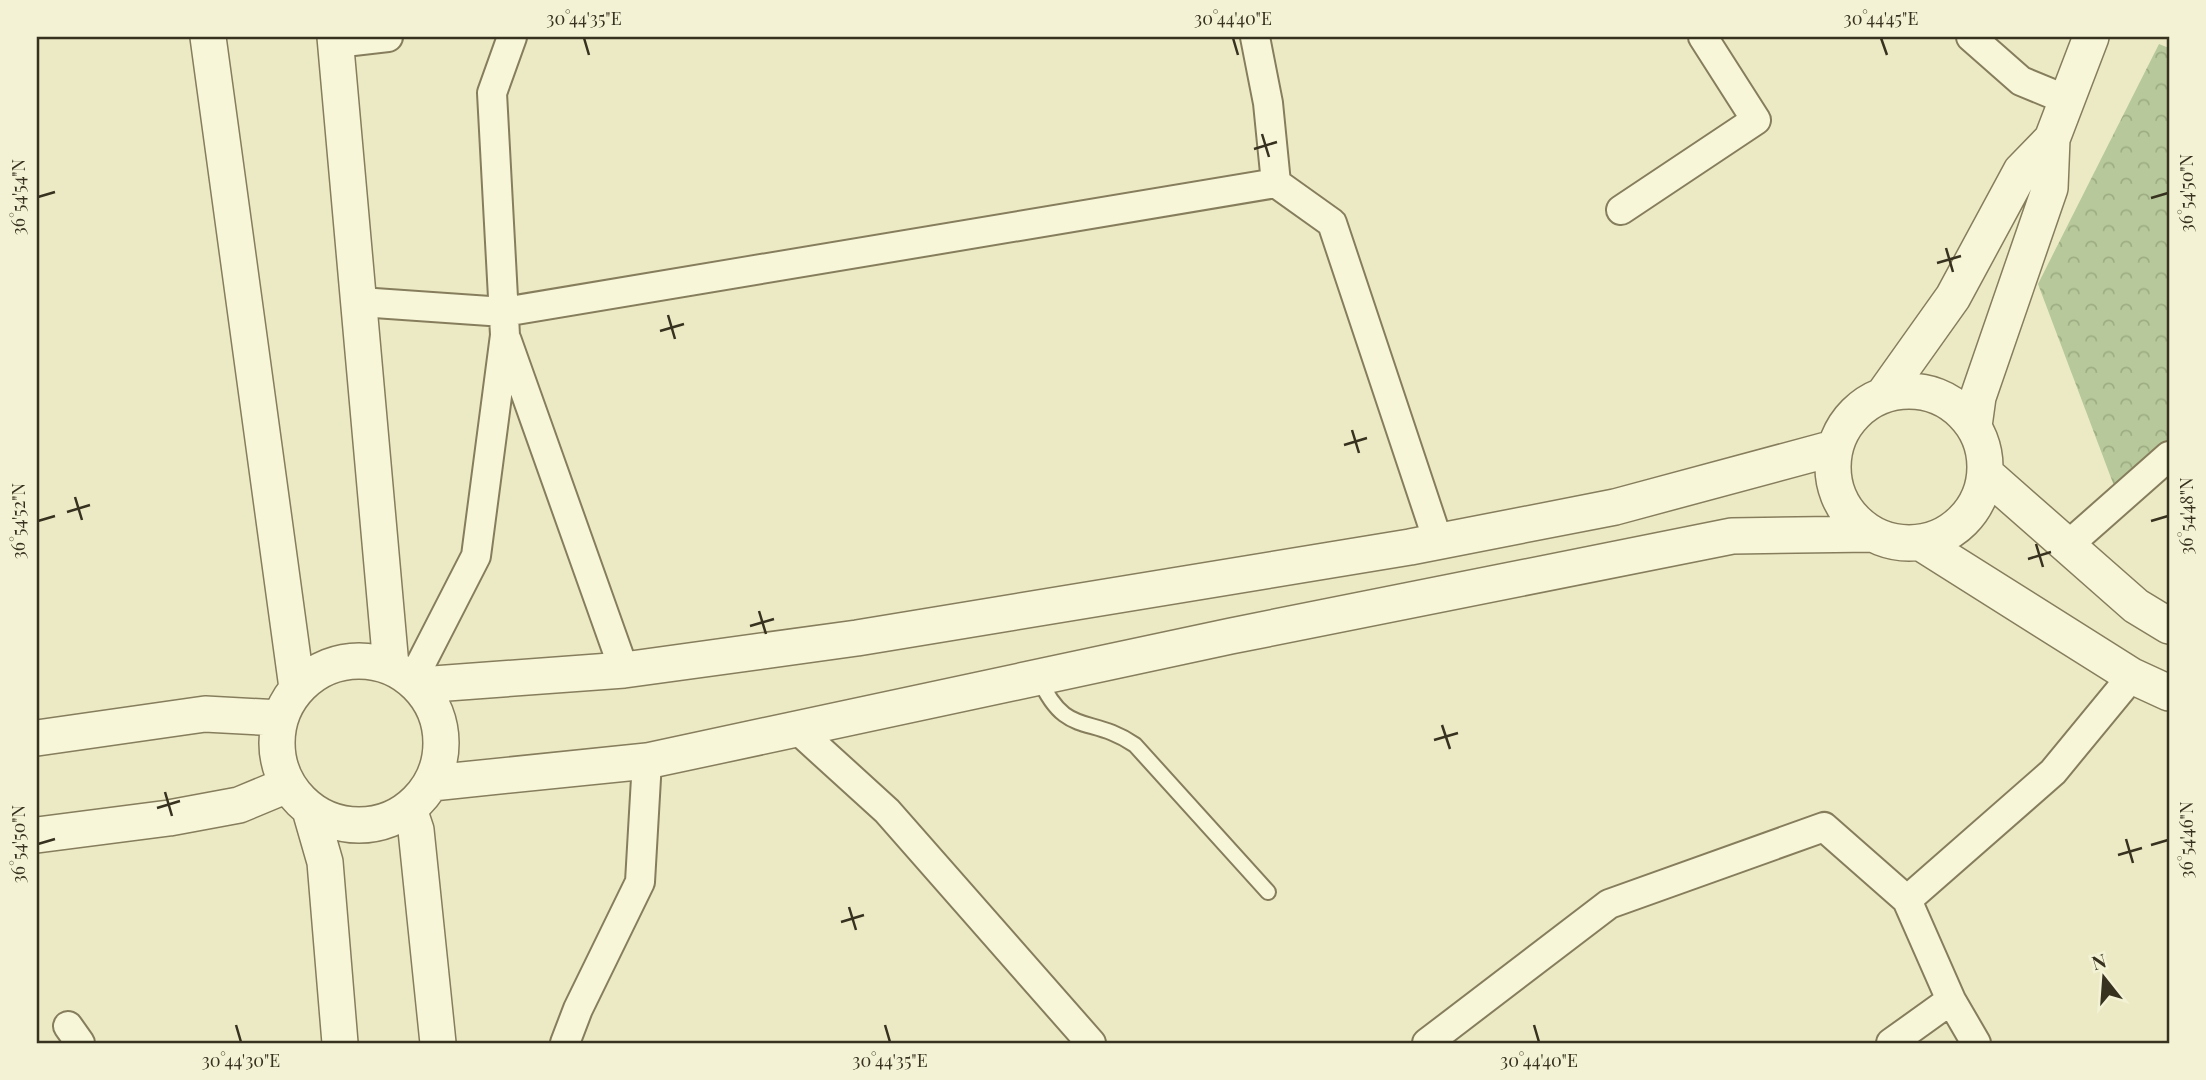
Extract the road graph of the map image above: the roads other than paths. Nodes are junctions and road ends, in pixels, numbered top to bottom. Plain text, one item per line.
1 (208, 37) edge
2 (388, 37) edge
3 (512, 37) edge
4 (1255, 37) edge
5 (1703, 37) edge
6 (1971, 37) edge
7 (2091, 37) edge
8 (335, 40) edge
9 (2067, 100) junction
10 (2052, 139) junction
11 (1276, 183) junction
12 (1621, 211) dead end
13 (360, 302) junction
14 (504, 323) junction
15 (1884, 394) junction
16 (1974, 426) junction
17 (1835, 448) junction
18 (2169, 456) edge
19 (1986, 474) junction
20 (1872, 534) junction
21 (1438, 541) junction
22 (1921, 543) junction
23 (2066, 547) junction
24 (2169, 626) edge
25 (624, 670) junction
26 (2132, 676) junction
27 (408, 677) junction
28 (1039, 678) junction
29 (2169, 693) edge
30 (288, 703) junction
31 (798, 730) junction
32 (37, 738) edge
33 (647, 761) junction
34 (432, 783) junction
35 (287, 785) junction
36 (409, 809) junction
37 (310, 810) junction
38 (37, 835) edge
39 (1268, 892) dead end
40 (1907, 900) junction
41 (1951, 1000) junction
42 (340, 1043) edge
43 (438, 1043) edge
44 (565, 1043) edge
45 (1091, 1043) edge
46 (1427, 1043) edge
47 (1891, 1043) edge
48 (1976, 1043) edge

1 - 30 street
2 - 8 street
3 - 14 street
4 - 11 street
5 - 12 street
6 - 9 street
7 - 9 street
8 - 13 street
9 - 10 street
10 - 15 street
10 - 16 street
11 - 14 street
11 - 21 street
13 - 14 street
13 - 27 street
14 - 25 street
14 - 27 street
15 - 16 street
15 - 17 street
16 - 19 street
17 - 20 street
17 - 21 street
18 - 23 street
19 - 22 street
19 - 23 street
20 - 22 street
20 - 28 street
21 - 25 street
22 - 26 street
23 - 24 street
25 - 27 street
26 - 29 street
26 - 40 street
27 - 30 street
27 - 34 street
28 - 31 street
28 - 39 lane
30 - 32 street
30 - 35 street
31 - 33 street
31 - 45 street
33 - 34 street
33 - 44 street
34 - 36 street
35 - 37 street
35 - 38 street
36 - 37 street
36 - 43 street
37 - 42 street
40 - 41 street
40 - 46 street
41 - 47 street
41 - 48 street

